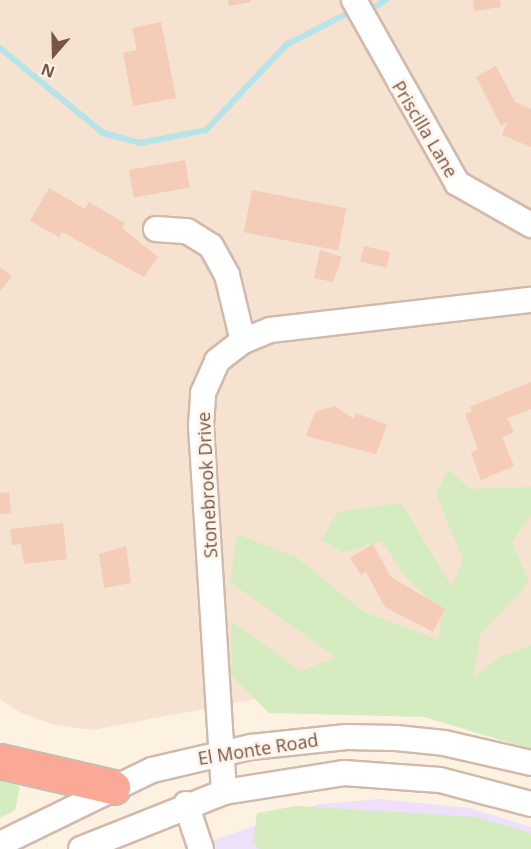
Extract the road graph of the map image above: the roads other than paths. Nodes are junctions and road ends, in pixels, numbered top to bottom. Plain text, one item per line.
1 (354, 0) edge
2 (531, 225) edge
3 (156, 229) dead end
4 (531, 300) edge
5 (243, 341) junction
6 (220, 753) junction
7 (0, 761) edge
8 (531, 763) edge
9 (113, 787) junction
10 (224, 792) junction
11 (186, 804) junction
12 (531, 805) edge
13 (0, 844) edge
14 (81, 849) edge
15 (201, 849) edge

1 - 2 street, Priscilla Lane
3 - 5 street
4 - 5 street, Stonebrook Drive
5 - 6 street, Stonebrook Drive
6 - 8 street, El Monte Road
6 - 9 street, El Monte Road
6 - 10 street, Stonebrook Drive
7 - 9 highway
9 - 13 street, El Monte Road
10 - 11 street, El Monte Road
10 - 12 street, El Monte Road
11 - 14 street, El Monte Road
11 - 15 street

